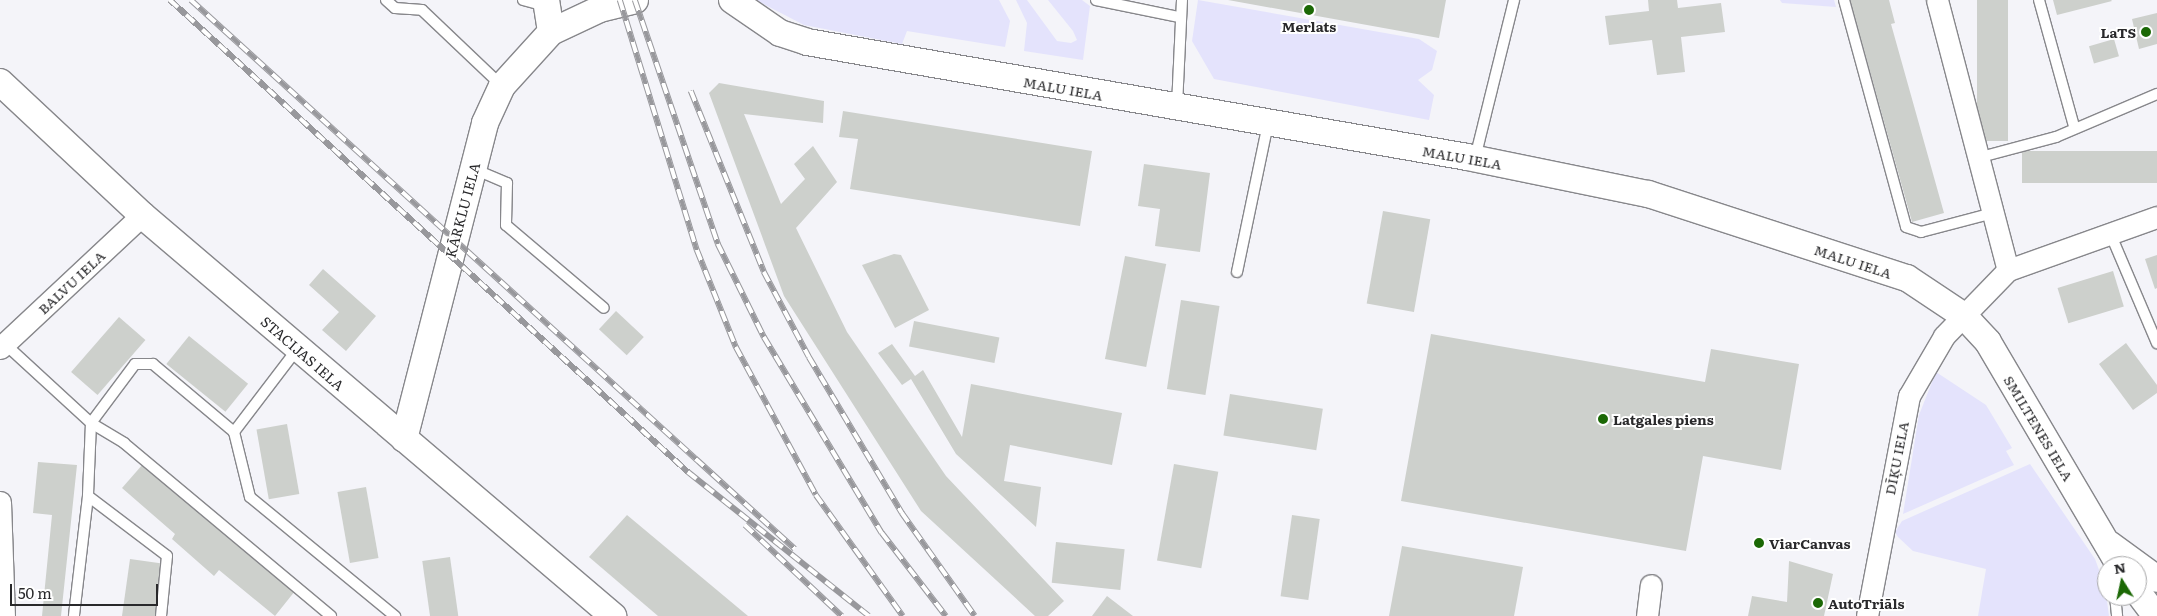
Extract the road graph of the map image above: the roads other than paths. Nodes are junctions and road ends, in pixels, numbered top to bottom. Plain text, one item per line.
1 (386, 0) edge
2 (635, 0) edge
3 (732, 0) edge
4 (1096, 0) edge
5 (1182, 0) edge
6 (1514, 0) edge
7 (1844, 0) edge
8 (1937, 0) edge
9 (2039, 0) edge
10 (539, 2) edge
11 (1179, 17) junction
12 (551, 32) junction
13 (0, 82) edge
14 (502, 86) junction
15 (2157, 94) edge
16 (1177, 108) junction
17 (1268, 123) junction
18 (2074, 126) junction
19 (1981, 157) junction
20 (1476, 158) junction
21 (473, 168) junction
22 (1993, 213) junction
23 (142, 215) junction
24 (2157, 217) edge
25 (2110, 233) junction
26 (2008, 270) junction
27 (1237, 272) dead end
28 (604, 308) dead end
29 (1964, 316) junction
30 (2157, 344) edge
31 (2, 346) edge
32 (298, 348) junction
33 (91, 422) junction
34 (234, 432) junction
35 (404, 439) junction
36 (88, 496) junction
37 (0, 502) edge
38 (2113, 556) edge
39 (1651, 585) dead end
40 (2147, 604) edge
41 (4, 616) edge
42 (74, 616) edge
43 (161, 616) edge
44 (331, 616) edge
45 (395, 616) edge
46 (613, 616) edge
47 (1648, 616) edge
48 (1867, 616) edge
49 (2156, 616) edge

1 - 14 lane
2 - 12 street
3 - 16 street, MALU IELA
4 - 11 lane
5 - 11 lane
6 - 20 lane
7 - 22 lane
8 - 19 street
9 - 18 lane
10 - 12 street
11 - 16 lane
12 - 14 street, KĀRKLU IELA
13 - 23 street, STACIJAS IELA
14 - 21 street, KĀRKLU IELA
15 - 18 lane
16 - 17 street, MALU IELA
17 - 20 street, MALU IELA
17 - 27 lane
18 - 19 lane
19 - 22 street
20 - 29 street, MALU IELA
21 - 28 lane
21 - 35 street, KĀRKLU IELA
22 - 26 street
23 - 31 street, BALVU IELA
23 - 32 street, STACIJAS IELA
24 - 25 street
25 - 26 street
25 - 30 lane
26 - 29 street
29 - 38 street, SMILTENES IELA
29 - 48 street, DĪĶU IELA
31 - 33 lane
32 - 34 lane
32 - 35 street, STACIJAS IELA
33 - 34 lane
33 - 36 lane
33 - 44 lane
34 - 45 lane
35 - 46 street, STACIJAS IELA
36 - 42 lane
36 - 43 lane
37 - 41 street
39 - 47 street
40 - 49 street

